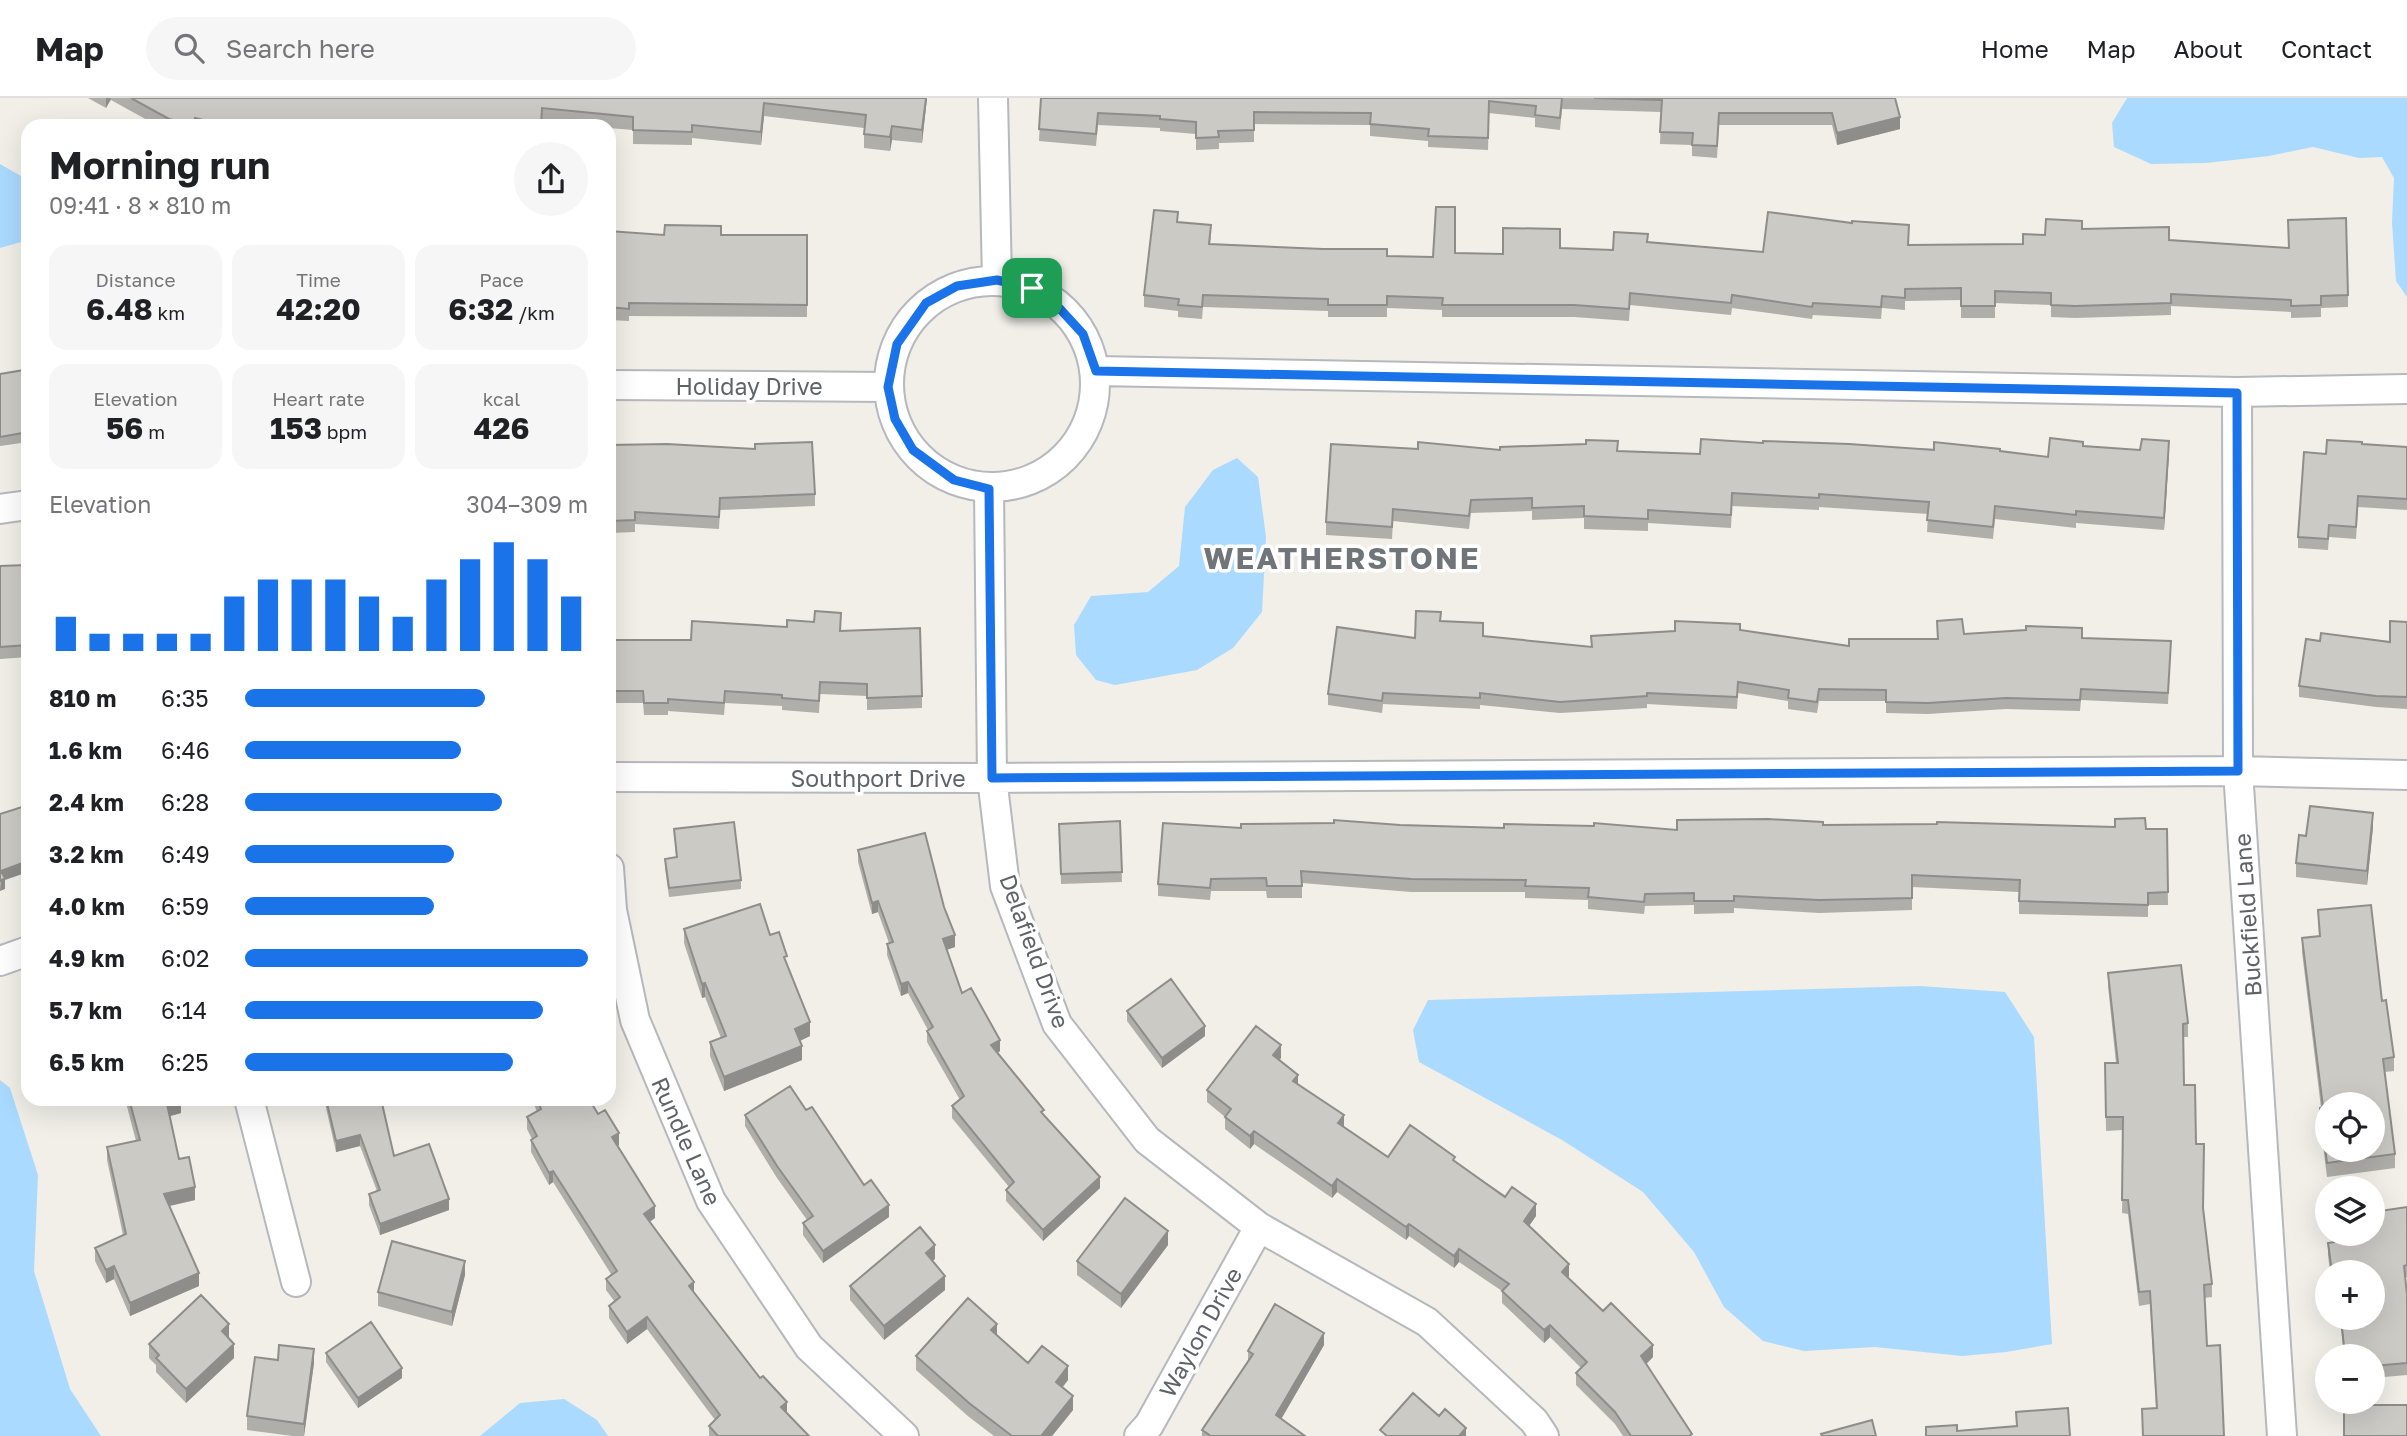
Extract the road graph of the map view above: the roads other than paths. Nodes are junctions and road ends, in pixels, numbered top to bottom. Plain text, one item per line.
1 (993, 98) edge
2 (997, 280) junction
3 (1096, 371) junction
4 (616, 384) edge
5 (888, 387) junction
6 (2407, 389) edge
7 (2237, 393) junction
8 (989, 489) junction
9 (21, 506) edge
10 (0, 509) edge
11 (2238, 771) junction
12 (2407, 775) edge
13 (616, 777) edge
14 (992, 778) junction
15 (616, 930) edge
16 (21, 954) edge
17 (0, 961) edge
18 (250, 1106) edge
19 (1259, 1227) junction
20 (296, 1282) dead end
21 (904, 1436) edge
22 (1139, 1436) edge
23 (1544, 1436) edge
24 (2282, 1436) edge

1 - 2 street
2 - 3 street
2 - 5 street
3 - 7 street
3 - 8 street
4 - 5 street, Holiday Drive
5 - 8 street
6 - 7 street
7 - 11 street, Buckfield Lane
8 - 14 street, Delafield Drive
9 - 10 street
11 - 12 street, Southport Drive
11 - 14 street, Southport Drive
11 - 24 street, Buckfield Lane
13 - 14 street, Southport Drive
14 - 19 street, Delafield Drive
15 - 21 street, Rundle Lane
16 - 17 street
18 - 20 street
19 - 22 street, Waylon Drive
19 - 23 street, Delafield Drive

